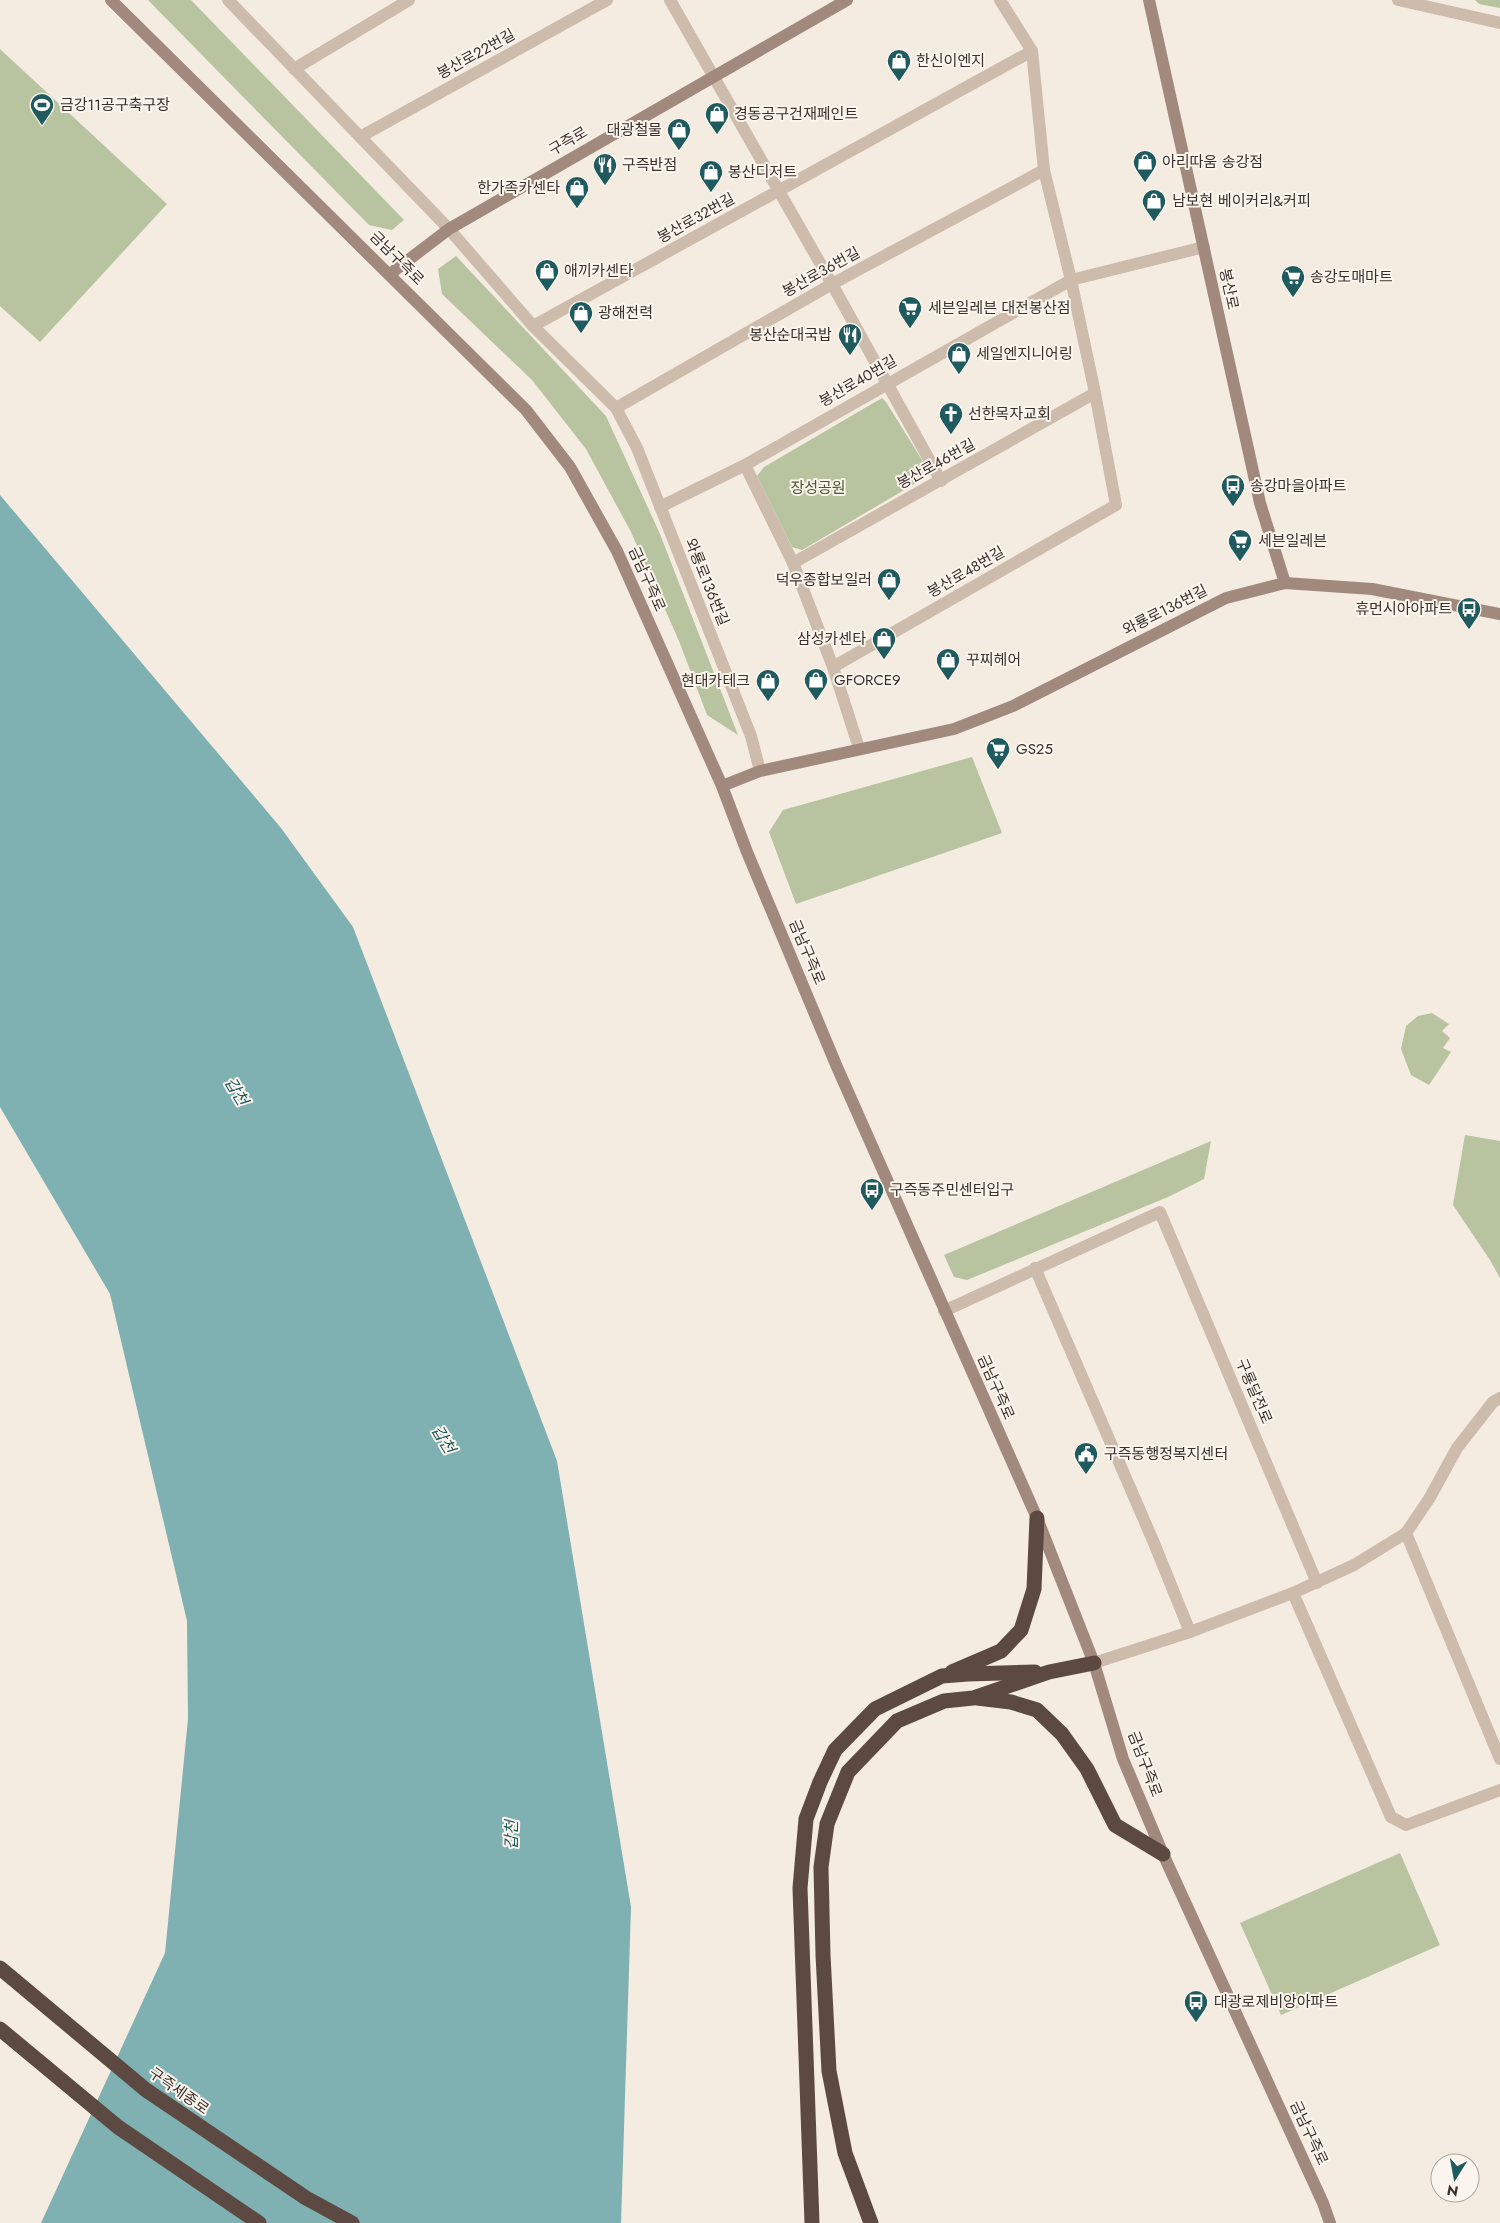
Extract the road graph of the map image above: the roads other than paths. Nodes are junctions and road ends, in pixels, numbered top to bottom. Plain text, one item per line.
1 (111, 0) edge
2 (228, 0) edge
3 (409, 0) edge
4 (607, 0) edge
5 (670, 0) edge
6 (847, 0) edge
7 (1000, 0) edge
8 (1149, 0) edge
9 (1398, 0) edge
10 (1448, 0) edge
11 (1454, 12) junction
12 (1500, 23) edge
13 (1032, 51) junction
14 (294, 69) junction
15 (713, 76) junction
16 (360, 137) junction
17 (1044, 170) junction
18 (779, 191) junction
19 (449, 229) junction
20 (1204, 247) junction
21 (390, 274) junction
22 (1071, 280) junction
23 (832, 284) junction
24 (533, 326) junction
25 (885, 384) junction
26 (1095, 394) junction
27 (616, 408) junction
28 (745, 465) junction
29 (941, 481) junction
30 (660, 507) junction
31 (793, 563) junction
32 (1286, 583) junction
33 (1500, 614) edge
34 (833, 667) junction
35 (859, 748) junction
36 (760, 771) junction
37 (722, 786) junction
38 (1035, 1268) junction
39 (944, 1311) junction
40 (1500, 1398) edge
41 (1037, 1518) junction
42 (1406, 1534) junction
43 (1317, 1583) junction
44 (1293, 1594) junction
45 (1190, 1632) junction
46 (1094, 1663) junction
47 (1049, 1672) junction
48 (942, 1676) junction
49 (972, 1698) junction
50 (1500, 1759) edge
51 (1500, 1790) edge
52 (1163, 1854) junction
53 (0, 1968) edge
54 (0, 2028) edge
55 (260, 2223) edge
56 (352, 2223) edge
57 (812, 2223) edge
58 (871, 2223) edge
59 (1330, 2223) edge

1 - 21 main road, 금남구즉로
2 - 14 street, 와룡로136번길
3 - 14 street
4 - 16 street, 봉산로22번길
5 - 15 street
6 - 15 main road, 구즉로
7 - 13 street
8 - 20 main road, 봉산로
9 - 11 street
10 - 11 street
11 - 12 street
13 - 17 street
13 - 18 street, 봉산로32번길
14 - 16 street, 와룡로136번길
15 - 18 street
15 - 19 main road, 구즉로
16 - 19 street, 와룡로136번길
17 - 22 street
17 - 23 street, 봉산로36번길
18 - 23 street
18 - 24 street, 봉산로32번길
19 - 21 main road, 구즉로
19 - 24 street, 와룡로136번길
20 - 22 street, 봉산로40번길
20 - 32 main road, 봉산로
21 - 37 main road, 금남구즉로
22 - 25 street, 봉산로40번길
22 - 26 street
23 - 25 street
23 - 27 street, 봉산로36번길
24 - 27 street, 와룡로136번길
25 - 28 street, 봉산로40번길
25 - 29 street
26 - 29 street, 봉산로46번길
26 - 34 street, 봉산로48번길
27 - 30 street, 와룡로136번길
28 - 30 street, 봉산로40번길
28 - 31 street
29 - 31 street, 봉산로46번길
30 - 36 street, 와룡로136번길
31 - 34 street
32 - 33 main road, 와룡로136번길
32 - 35 main road, 와룡로136번길
34 - 35 street
35 - 36 main road, 와룡로136번길
36 - 37 main road, 와룡로136번길
37 - 39 main road, 금남구즉로
38 - 39 street
38 - 43 street, 구룡달전로
38 - 45 street
39 - 41 main road, 금남구즉로
40 - 42 street
41 - 46 main road, 금남구즉로
41 - 48 highway
42 - 43 street
42 - 50 street
43 - 44 street
44 - 45 street
44 - 51 street
45 - 46 street
46 - 47 highway
46 - 52 main road, 금남구즉로
47 - 48 highway
47 - 49 highway
48 - 57 highway
49 - 52 highway
49 - 58 highway
52 - 59 main road, 금남구즉로
53 - 56 highway, 구즉세종로
54 - 55 highway

